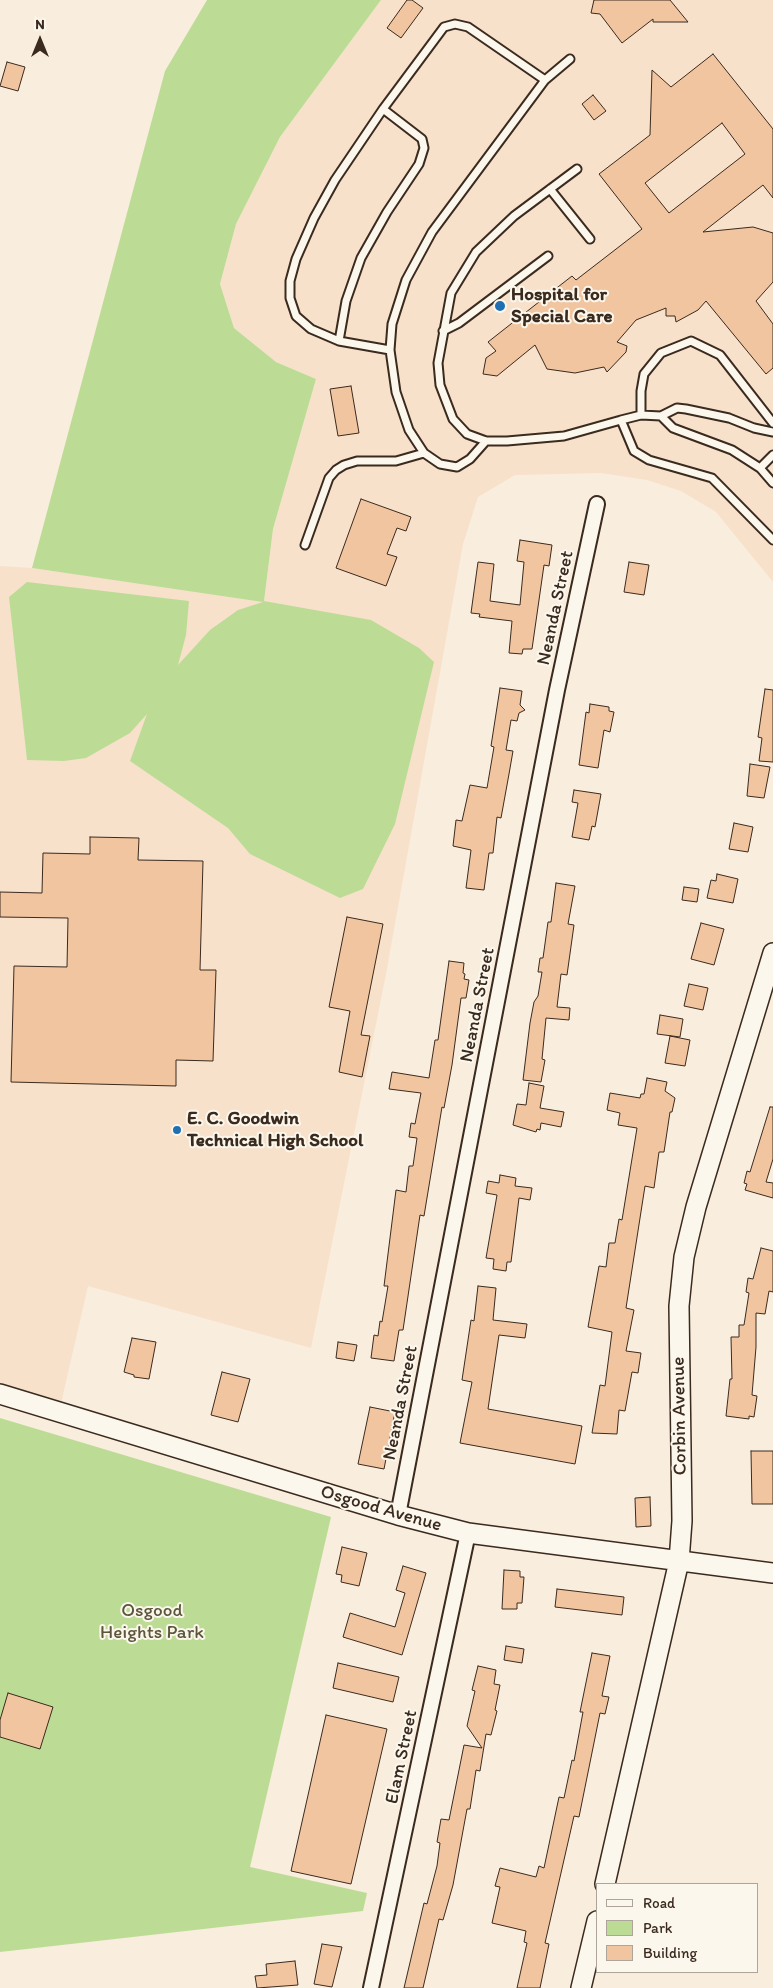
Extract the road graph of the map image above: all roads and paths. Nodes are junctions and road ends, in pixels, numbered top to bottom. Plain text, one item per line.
1 (570, 59) dead end
2 (545, 80) junction
3 (383, 109) junction
4 (577, 169) dead end
5 (550, 189) junction
6 (590, 239) dead end
7 (548, 256) dead end
8 (443, 331) junction
9 (339, 341) junction
10 (390, 350) junction
11 (641, 415) junction
12 (661, 416) junction
13 (621, 420) junction
14 (773, 423) edge
15 (773, 432) edge
16 (486, 441) junction
17 (424, 453) junction
18 (773, 455) edge
19 (760, 468) junction
20 (773, 483) edge
21 (597, 504) dead end
22 (773, 540) edge
23 (305, 545) dead end
24 (773, 953) edge
25 (0, 1394) edge
26 (398, 1515) junction
27 (468, 1533) junction
28 (679, 1560) junction
29 (773, 1573) edge
30 (605, 1883) edge
31 (596, 1925) edge
32 (371, 1988) edge
33 (581, 1988) edge

1 - 2 lane
2 - 3 lane
2 - 10 lane
3 - 9 lane
3 - 9 lane
4 - 5 lane
5 - 6 lane
5 - 8 lane
7 - 8 lane
8 - 16 lane
9 - 10 lane
10 - 17 lane
11 - 12 lane
11 - 13 lane
11 - 14 lane
12 - 15 lane
12 - 19 lane
13 - 16 lane
13 - 22 lane
16 - 17 lane
17 - 23 lane
18 - 19 lane
19 - 20 lane
21 - 26 street, Neanda Street
24 - 28 main road, Corbin Avenue
25 - 26 main road, Osgood Avenue
26 - 27 main road, Osgood Avenue
27 - 28 main road, Osgood Avenue
27 - 32 street, Elam Street
28 - 29 main road, Osgood Avenue
28 - 30 main road, Corbin Avenue
31 - 33 main road

